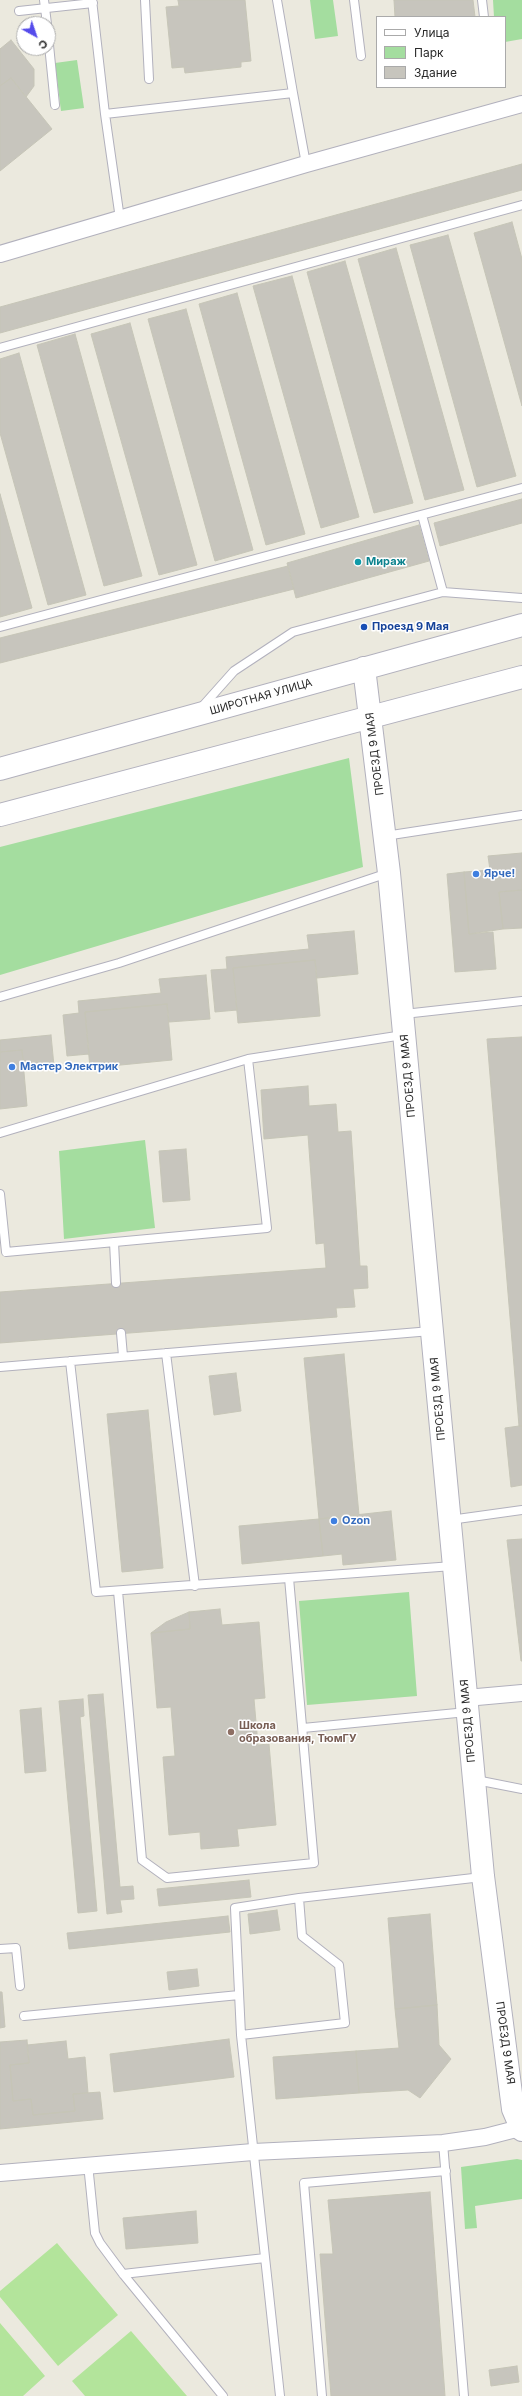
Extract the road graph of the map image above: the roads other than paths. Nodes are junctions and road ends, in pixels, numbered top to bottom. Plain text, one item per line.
1 (145, 0) edge
2 (277, 0) edge
3 (354, 0) edge
4 (482, 0) edge
5 (93, 2) edge
6 (45, 4) edge
7 (18, 11) dead end
8 (46, 16) edge
9 (484, 16) edge
10 (50, 56) edge
11 (360, 56) dead end
12 (150, 79) dead end
13 (293, 93) junction
14 (522, 104) edge
15 (55, 105) dead end
16 (105, 114) junction
17 (306, 164) junction
18 (522, 205) edge
19 (120, 219) junction
20 (0, 254) edge
21 (0, 348) edge
22 (522, 488) edge
23 (422, 515) junction
24 (443, 592) junction
25 (522, 598) edge
26 (522, 625) edge
27 (0, 627) edge
28 (364, 668) junction
29 (522, 677) edge
30 (195, 715) junction
31 (371, 717) junction
32 (0, 769) edge
33 (0, 815) edge
34 (522, 815) edge
35 (384, 836) junction
36 (389, 873) junction
37 (0, 997) edge
38 (522, 1001) edge
39 (403, 1024) junction
40 (248, 1058) junction
41 (0, 1133) edge
42 (0, 1194) edge
43 (114, 1242) junction
44 (116, 1283) dead end
45 (432, 1331) junction
46 (121, 1334) dead end
47 (166, 1353) junction
48 (123, 1356) junction
49 (70, 1361) junction
50 (0, 1367) edge
51 (522, 1510) edge
52 (450, 1520) junction
53 (454, 1566) junction
54 (289, 1578) junction
55 (195, 1586) junction
56 (118, 1591) junction
57 (522, 1693) edge
58 (467, 1705) junction
59 (303, 1728) junction
60 (474, 1780) junction
61 (522, 1789) edge
62 (483, 1876) junction
63 (299, 1898) junction
64 (0, 1949) edge
65 (20, 1986) dead end
66 (239, 1995) junction
67 (24, 2016) dead end
68 (241, 2035) junction
69 (521, 2129) edge
70 (443, 2143) junction
71 (253, 2152) junction
72 (88, 2164) junction
73 (446, 2171) junction
74 (0, 2173) edge
75 (265, 2258) junction
76 (123, 2274) junction
77 (223, 2396) edge
78 (280, 2396) edge
79 (322, 2396) edge
80 (464, 2396) edge

1 - 12 lane
2 - 13 lane
3 - 11 lane
4 - 9 lane
5 - 6 lane
5 - 16 lane
6 - 7 lane
6 - 8 lane
10 - 15 lane
13 - 16 lane
13 - 17 lane
14 - 17 street
16 - 19 lane
17 - 19 street
18 - 21 lane
19 - 20 street
22 - 23 lane
23 - 24 lane
23 - 27 lane
24 - 25 lane
24 - 30 lane
26 - 28 street, ШИРОТНАЯ УЛИЦА
28 - 30 street, ШИРОТНАЯ УЛИЦА
28 - 31 street, ПРОЕЗД 9 МАЯ
29 - 31 street
30 - 32 street, ШИРОТНАЯ УЛИЦА
31 - 33 street
31 - 35 street, ПРОЕЗД 9 МАЯ
34 - 35 lane
35 - 36 street, ПРОЕЗД 9 МАЯ
36 - 37 lane
36 - 39 street, ПРОЕЗД 9 МАЯ
38 - 39 lane
39 - 40 lane
39 - 45 street, ПРОЕЗД 9 МАЯ
40 - 41 lane
40 - 43 lane
42 - 43 lane
43 - 44 lane
45 - 47 lane
45 - 52 street, ПРОЕЗД 9 МАЯ
46 - 48 lane
47 - 48 lane
47 - 55 lane
48 - 49 lane
49 - 50 lane
49 - 56 lane
51 - 52 lane
52 - 53 street, ПРОЕЗД 9 МАЯ
53 - 54 lane
53 - 58 street, ПРОЕЗД 9 МАЯ
54 - 55 lane
54 - 59 lane
55 - 56 lane
56 - 59 lane
57 - 58 street
58 - 59 lane
58 - 60 street, ПРОЕЗД 9 МАЯ
60 - 61 lane
60 - 62 street, ПРОЕЗД 9 МАЯ
62 - 63 lane
62 - 69 street, ПРОЕЗД 9 МАЯ
63 - 66 lane
63 - 68 lane
64 - 65 lane
66 - 67 lane
66 - 68 lane
68 - 71 lane
69 - 70 street
70 - 71 street
70 - 73 lane
71 - 72 street
71 - 75 lane
72 - 74 street
72 - 76 lane
73 - 79 lane
73 - 80 lane
75 - 76 lane
75 - 78 lane
76 - 77 lane

